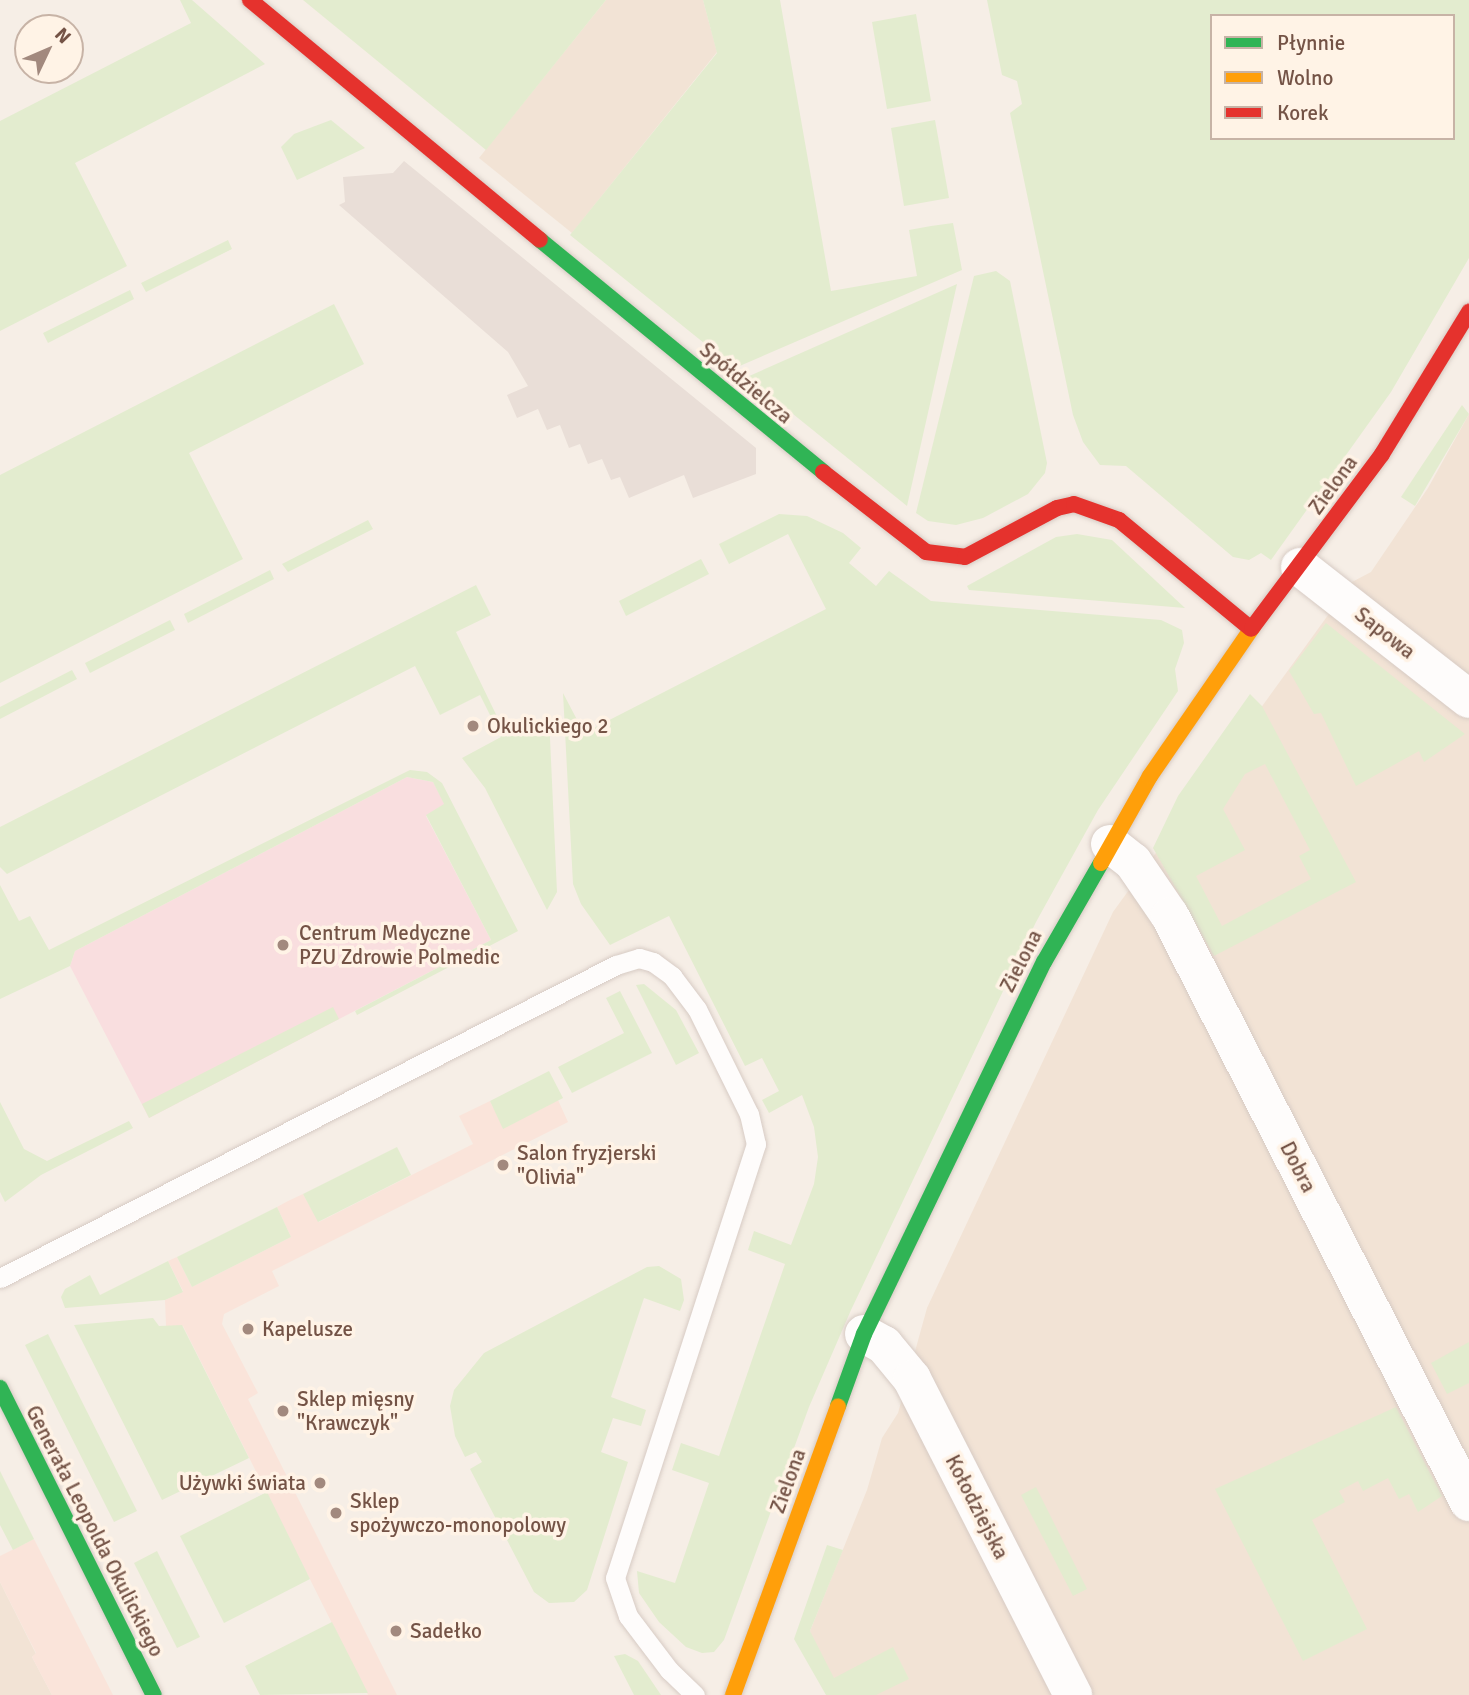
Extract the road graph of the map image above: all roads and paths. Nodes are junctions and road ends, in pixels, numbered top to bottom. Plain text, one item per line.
1 (250, 0) edge
2 (1469, 312) edge
3 (1300, 567) junction
4 (1251, 629) junction
5 (1469, 699) edge
6 (1110, 844) junction
7 (0, 1278) edge
8 (864, 1334) junction
9 (0, 1388) edge
10 (1469, 1502) edge
11 (153, 1694) edge
12 (695, 1695) edge
13 (733, 1695) edge
14 (1073, 1695) edge

1 - 4 street, Spółdzielcza
2 - 3 street, Zielona
3 - 4 street, Zielona
3 - 5 street, Sapowa
4 - 6 street, Zielona
6 - 8 street, Zielona
6 - 10 street, Dobra
7 - 12 lane
8 - 13 street, Zielona
8 - 14 street, Kołodziejska
9 - 11 street, Generała Leopolda Okulickiego

